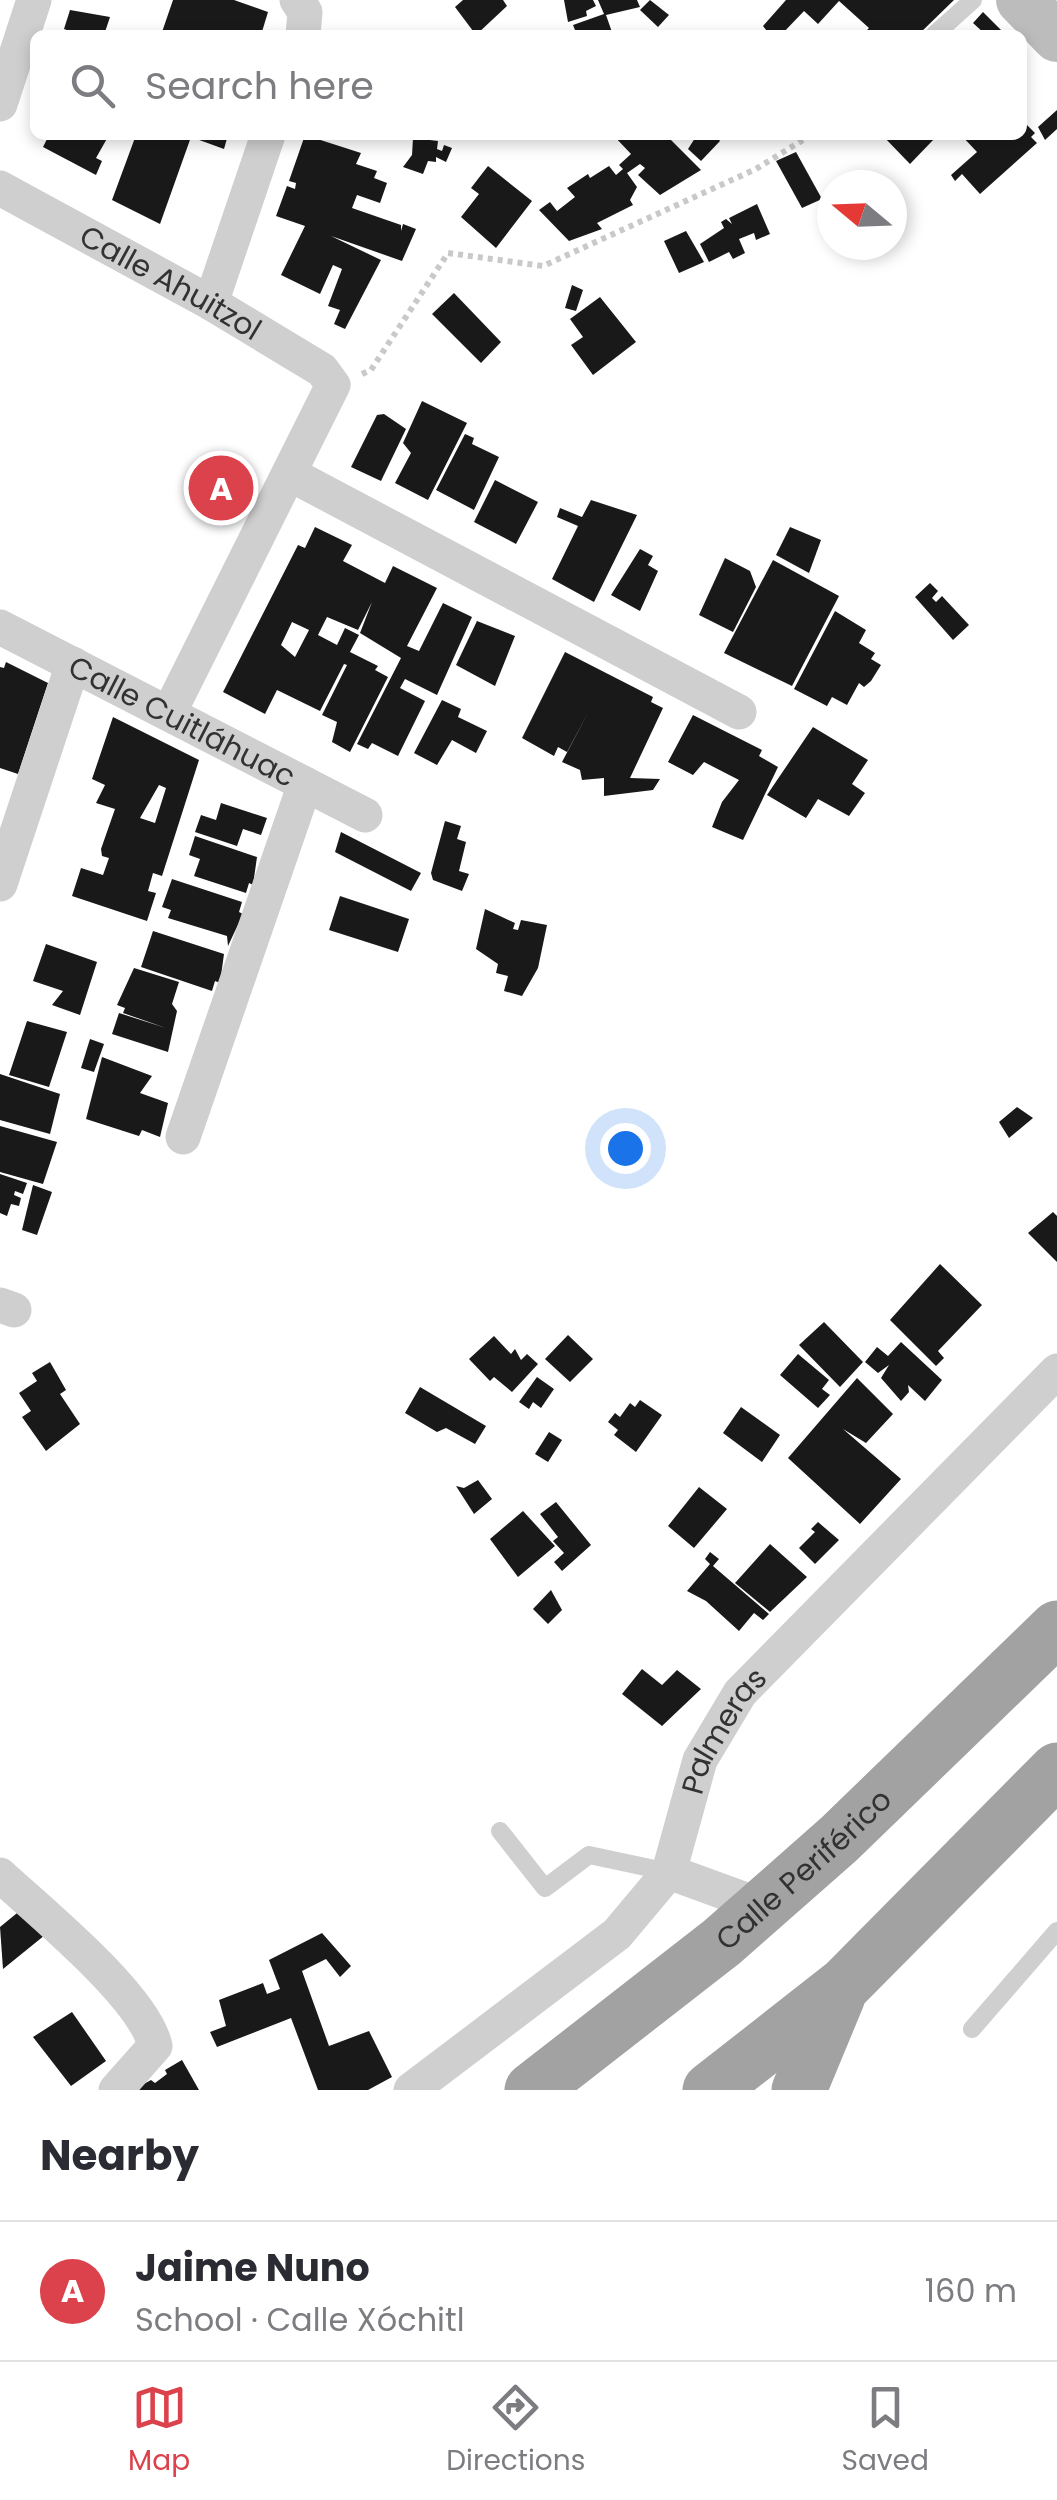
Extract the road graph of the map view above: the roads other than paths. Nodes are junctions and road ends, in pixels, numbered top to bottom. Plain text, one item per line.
1 (34, 0) edge
2 (972, 0) edge
3 (1021, 0) edge
4 (939, 30) edge
5 (1057, 37) edge
6 (0, 104) edge
7 (266, 140) edge
8 (0, 188) edge
9 (211, 303) junction
10 (290, 474) junction
11 (0, 626) edge
12 (72, 664) junction
13 (739, 712) dead end
14 (169, 713) junction
15 (305, 784) junction
16 (365, 815) dead end
17 (0, 884) edge
18 (183, 1137) dead end
19 (1057, 1370) edge
20 (1057, 1616) edge
21 (1057, 1628) edge
22 (1014, 1669) junction
23 (1057, 1770) edge
24 (1057, 1811) edge
25 (500, 1831) dead end
26 (972, 1855) junction
27 (669, 1872) junction
28 (0, 1876) edge
29 (762, 1906) junction
30 (1057, 1931) edge
31 (844, 1985) junction
32 (972, 2029) dead end
33 (116, 2090) edge
34 (411, 2090) edge
35 (532, 2090) edge
36 (710, 2090) edge
37 (799, 2090) edge

1 - 6 street
2 - 4 lane
3 - 5 main road
7 - 9 street
8 - 9 street, Calle Ahuitzol
9 - 10 street, Calle Ahuitzol
10 - 13 street
10 - 14 street
11 - 12 street, Calle Cuitláhuac
12 - 14 street, Calle Cuitláhuac
12 - 17 street
14 - 15 street, Calle Cuitláhuac
15 - 16 street, Calle Cuitláhuac
15 - 18 street
19 - 27 street, Palmeras
20 - 22 highway
21 - 22 highway, Calle Periférico
22 - 29 highway, Calle Periférico
23 - 26 highway
24 - 26 highway
25 - 27 lane
26 - 31 highway
27 - 29 street
27 - 34 street, Palmeras
28 - 33 street
29 - 35 highway, Calle Periférico
30 - 32 lane
31 - 36 highway
31 - 37 highway

